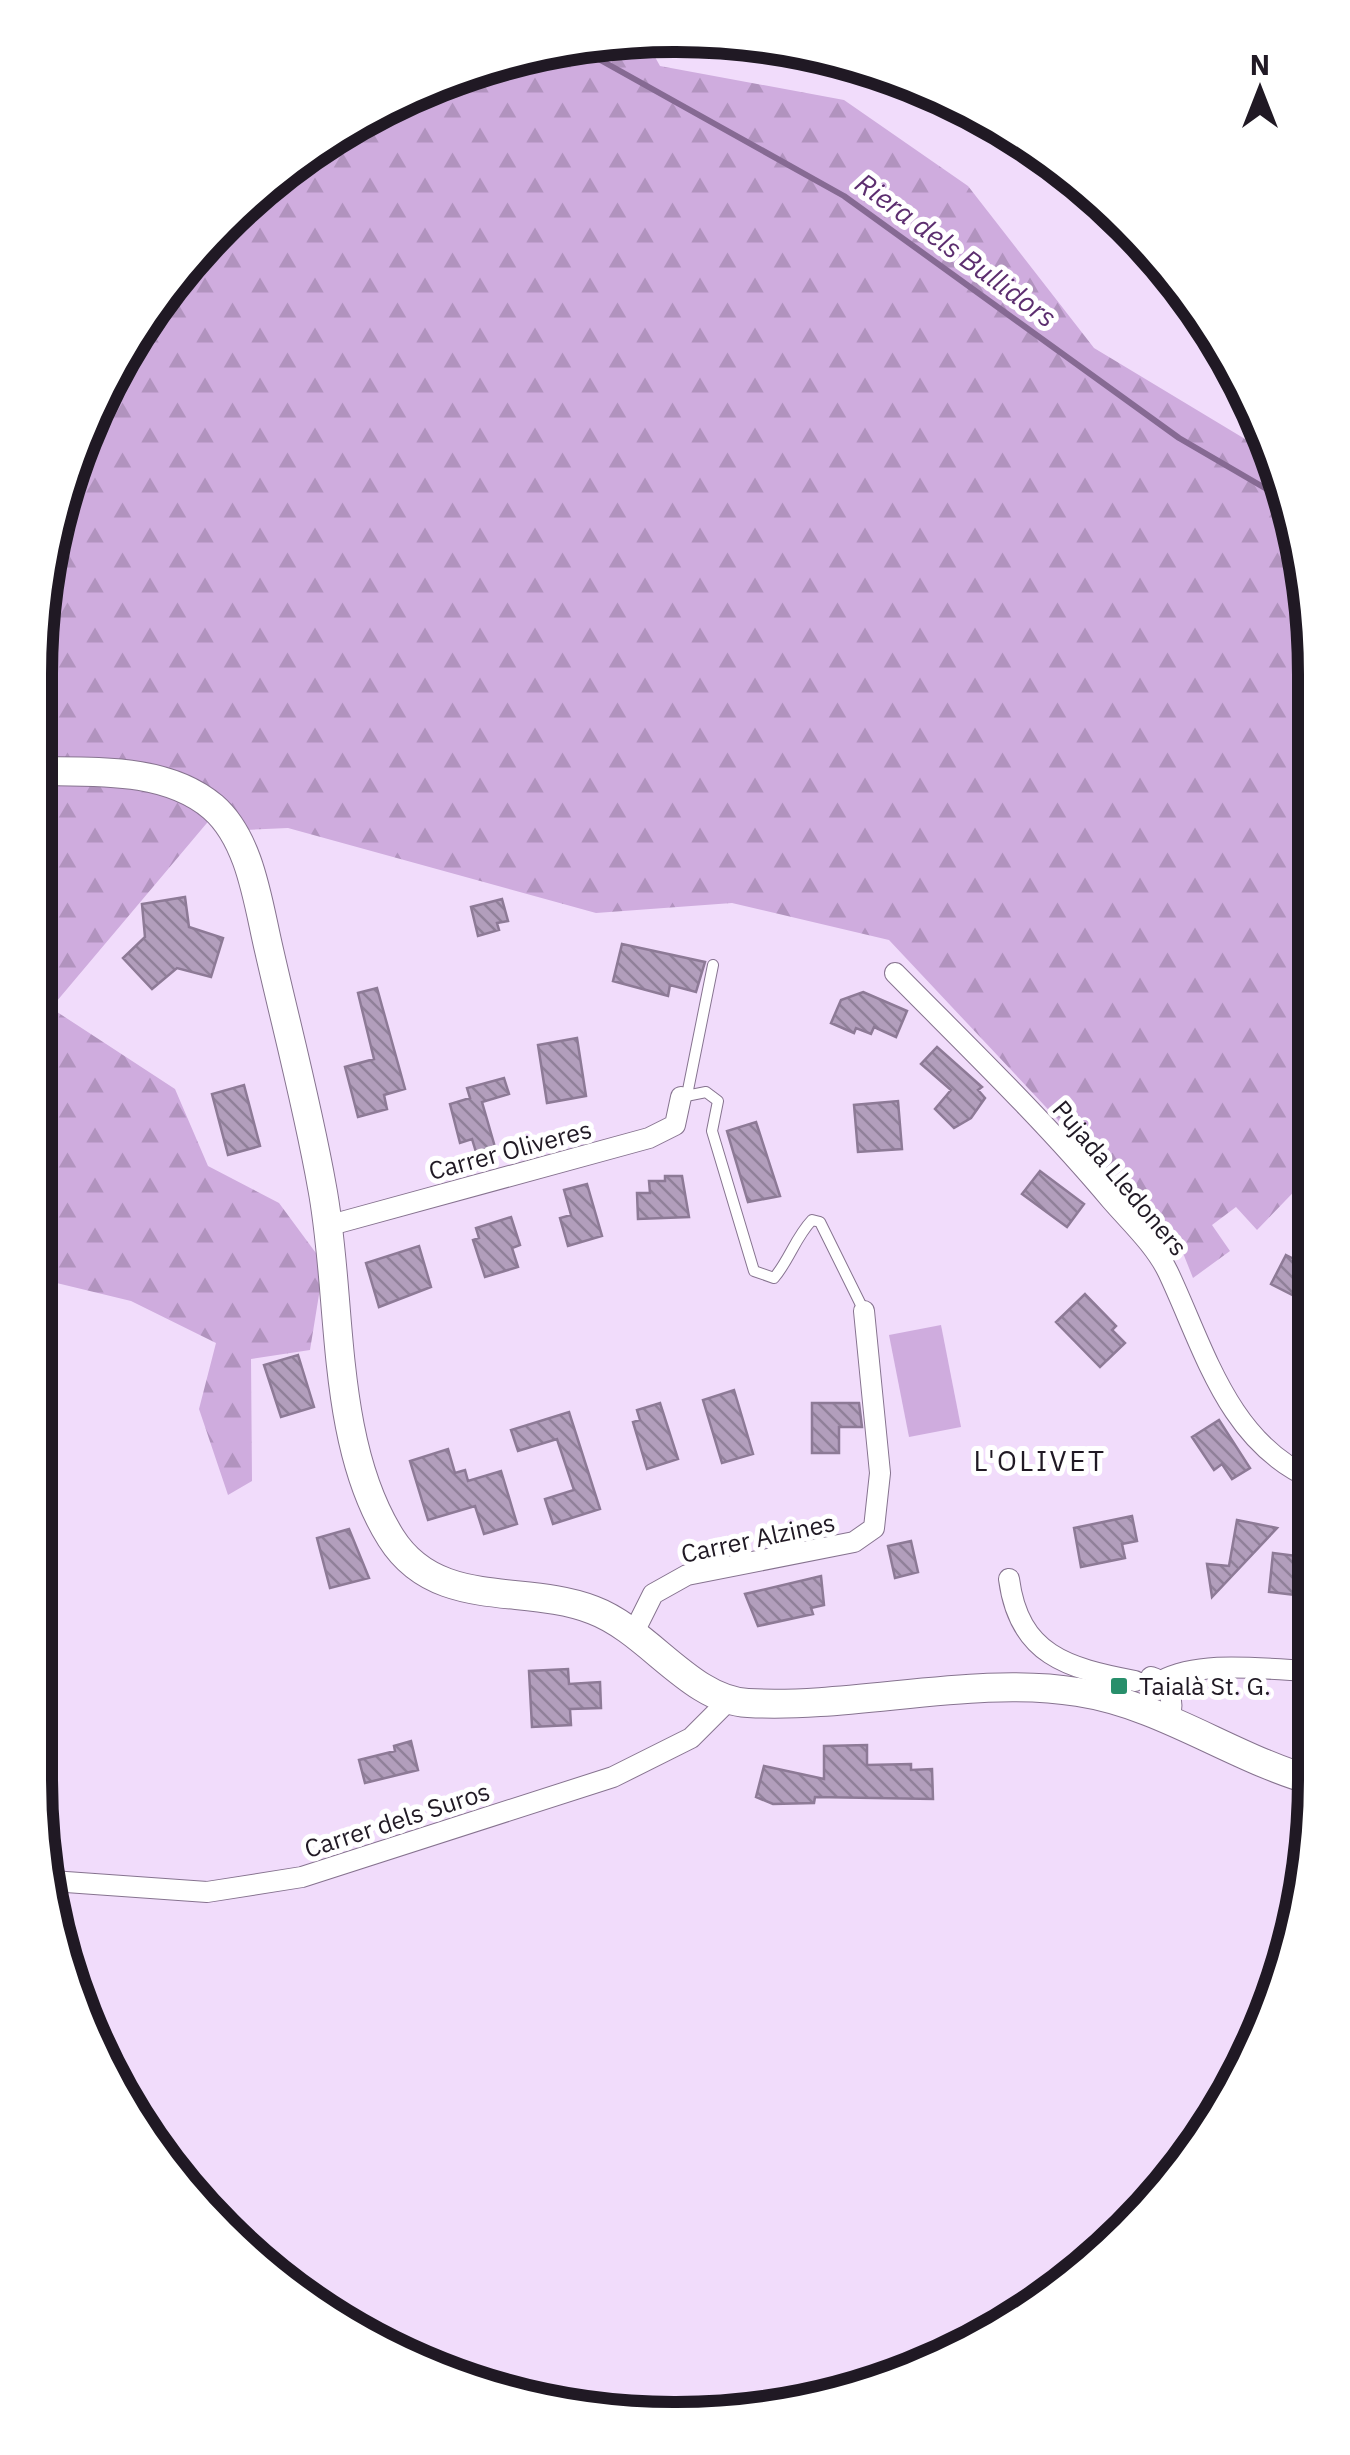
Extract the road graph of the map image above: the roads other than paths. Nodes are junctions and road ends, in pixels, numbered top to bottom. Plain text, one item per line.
1 (52, 771) edge
2 (713, 964) dead end
3 (895, 973) dead end
4 (681, 1097) junction
5 (328, 1226) junction
6 (864, 1310) joint
7 (1298, 1471) edge
8 (1009, 1579) dead end
9 (635, 1630) junction
10 (1298, 1671) edge
11 (1161, 1681) junction
12 (1130, 1692) junction
13 (729, 1700) junction
14 (1169, 1720) junction
15 (1298, 1775) edge
16 (61, 1881) edge

1 - 5 street
2 - 4 lane
3 - 7 street, Pujada Lledoners
4 - 5 street, Carrer Oliveres
4 - 6 lane
5 - 9 street
6 - 9 street, Carrer Alzines
8 - 12 street
9 - 13 street
10 - 11 street
11 - 12 street
11 - 14 street
12 - 13 street
12 - 14 street
13 - 16 street, Carrer dels Suros
14 - 15 street

